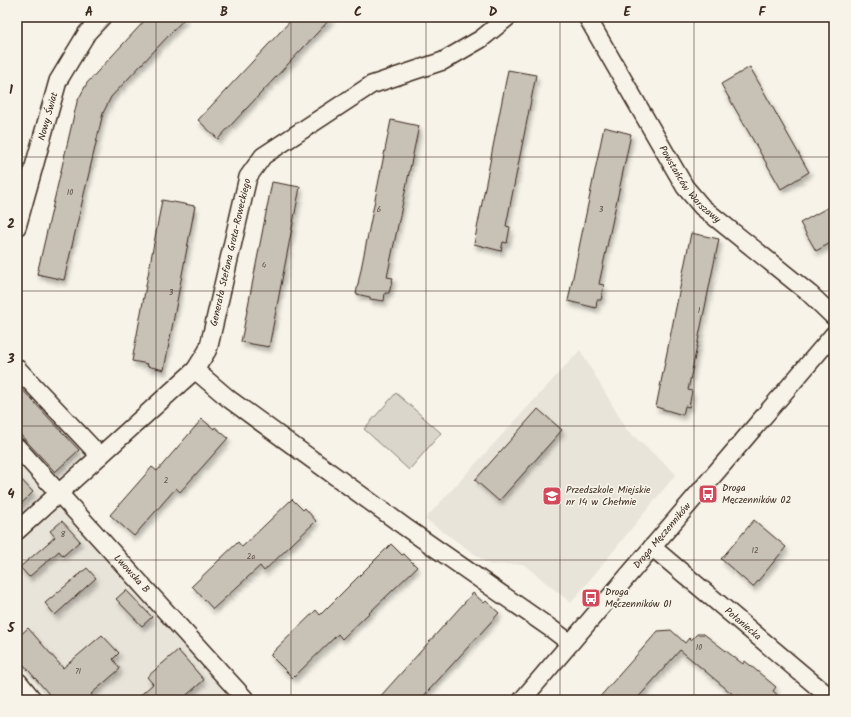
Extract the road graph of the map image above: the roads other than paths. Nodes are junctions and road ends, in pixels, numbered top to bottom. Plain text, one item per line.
1 (102, 17) edge
2 (508, 17) edge
3 (587, 17) edge
4 (17, 227) edge
5 (834, 317) edge
6 (834, 334) edge
7 (17, 368) edge
8 (195, 370) junction
9 (17, 447) edge
10 (100, 456) junction
11 (59, 493) junction
12 (17, 531) edge
13 (652, 547) junction
14 (570, 643) junction
15 (17, 684) edge
16 (30, 700) edge
17 (246, 700) edge
18 (522, 700) edge
19 (833, 700) edge

1 - 4 street, Nowy Świat
2 - 8 street, Generała Stefana Grota-Roweckiego
3 - 5 street, Powstańców Warszawy
6 - 13 street, Droga Męczenników
7 - 10 street
8 - 10 street, Generała Stefana Grota-Roweckiego
8 - 14 street
9 - 11 street, Lwowska B
10 - 11 street, Generała Stefana Grota-Roweckiego
11 - 12 street, Generała Stefana Grota-Roweckiego
11 - 17 street, Lwowska B
13 - 14 street, Droga Męczenników
13 - 19 street, Połaniecka
14 - 18 street, Droga Męczenników
15 - 16 main road

